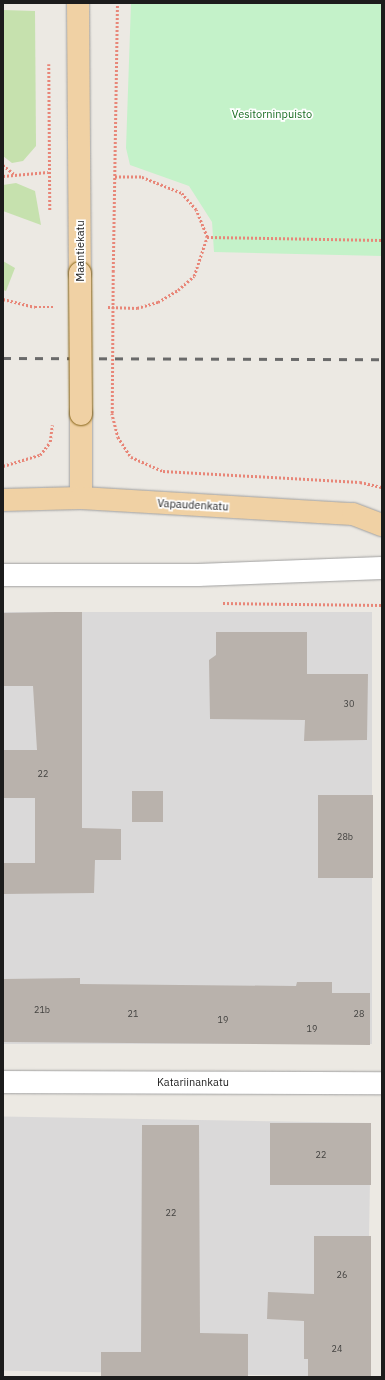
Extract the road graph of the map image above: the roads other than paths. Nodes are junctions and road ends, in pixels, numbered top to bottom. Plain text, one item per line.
1 (78, 3) edge
2 (81, 498) junction
3 (3, 500) edge
4 (379, 521) edge
5 (382, 568) edge
6 (3, 575) edge
7 (3, 1082) edge
8 (382, 1083) edge

1 - 2 main road, Maantiekatu, bridge
2 - 3 main road, Vapaudenkatu
2 - 4 main road, Vapaudenkatu
5 - 6 street
7 - 8 street, Katariinankatu

